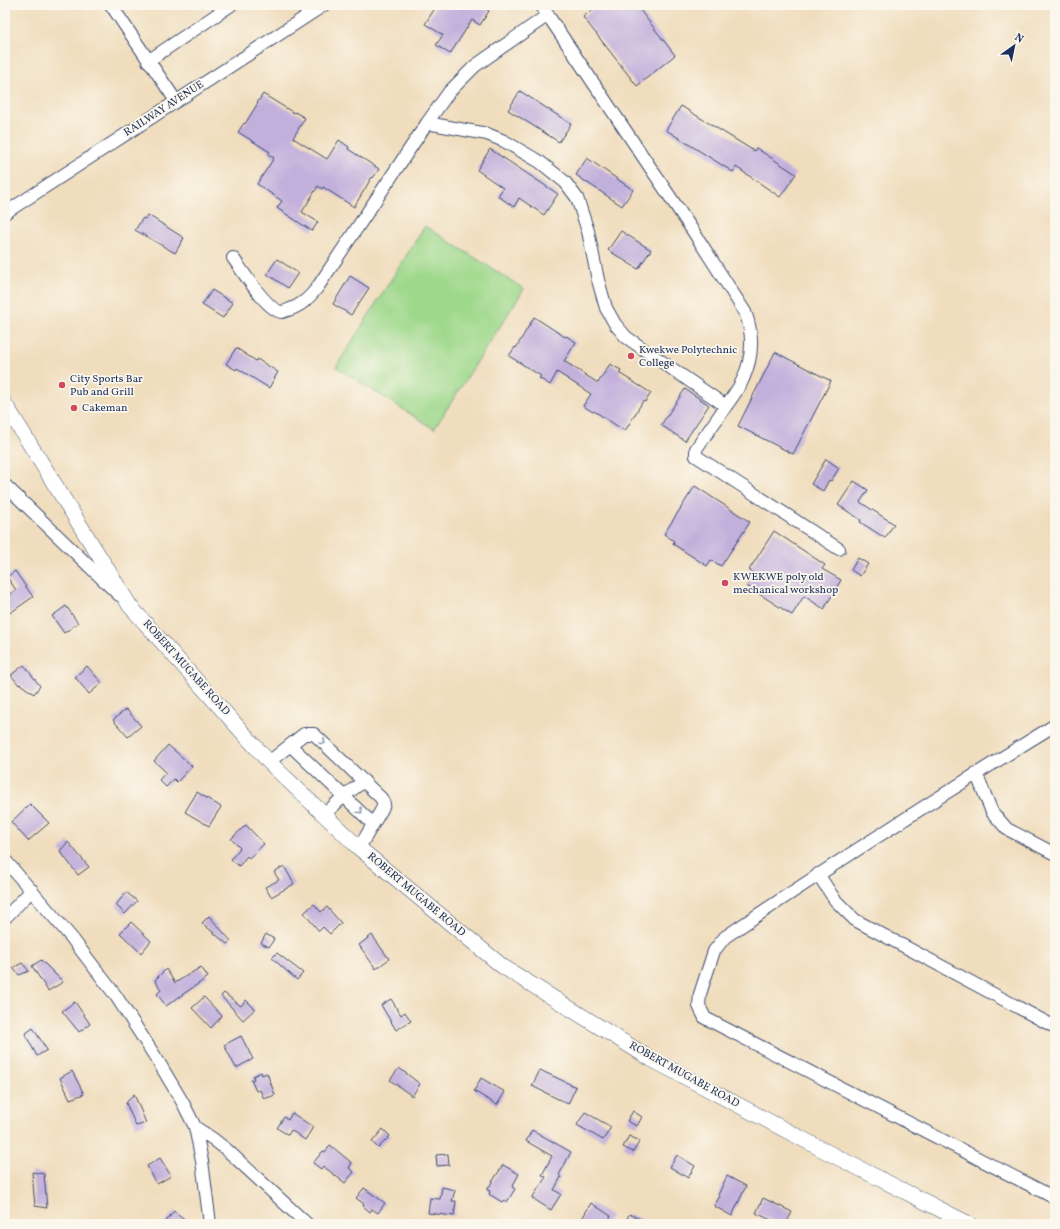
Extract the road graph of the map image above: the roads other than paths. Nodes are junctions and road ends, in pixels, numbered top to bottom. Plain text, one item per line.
1 (112, 5) edge
2 (231, 5) edge
3 (324, 5) edge
4 (544, 10) edge
5 (148, 61) junction
6 (176, 102) junction
7 (427, 123) junction
8 (5, 213) edge
9 (233, 258) dead end
10 (5, 404) edge
11 (726, 406) junction
12 (5, 485) edge
13 (839, 549) dead end
14 (130, 606) junction
15 (1055, 725) edge
16 (291, 746) junction
17 (269, 762) junction
18 (976, 773) junction
19 (364, 781) junction
20 (344, 796) junction
21 (324, 815) junction
22 (373, 824) junction
23 (359, 848) junction
24 (1055, 854) edge
25 (5, 860) edge
26 (818, 874) junction
27 (32, 890) junction
28 (5, 918) edge
29 (1055, 1027) edge
30 (196, 1128) junction
31 (1055, 1198) edge
32 (210, 1224) edge
33 (307, 1224) edge
34 (970, 1224) edge

1 - 5 street
2 - 5 street
3 - 6 street, RAILWAY AVENUE
4 - 7 street
4 - 11 street
5 - 6 street
6 - 8 street, RAILWAY AVENUE
7 - 9 street
7 - 11 street
10 - 14 main road, ROBERT MUGABE ROAD
11 - 13 street
12 - 14 street
14 - 17 main road, ROBERT MUGABE ROAD
15 - 18 street
16 - 17 street
16 -> 19 street
16 - 20 street
17 - 21 main road, ROBERT MUGABE ROAD
18 - 24 street
18 - 26 street
19 - 20 street
19 - 22 street
20 - 21 street
20 -> 22 street
21 - 23 main road, ROBERT MUGABE ROAD
22 - 23 street
23 - 34 main road, ROBERT MUGABE ROAD
25 - 27 street
26 - 29 street
26 - 31 street
27 - 28 street
27 - 30 street
30 - 32 street
30 - 33 street

